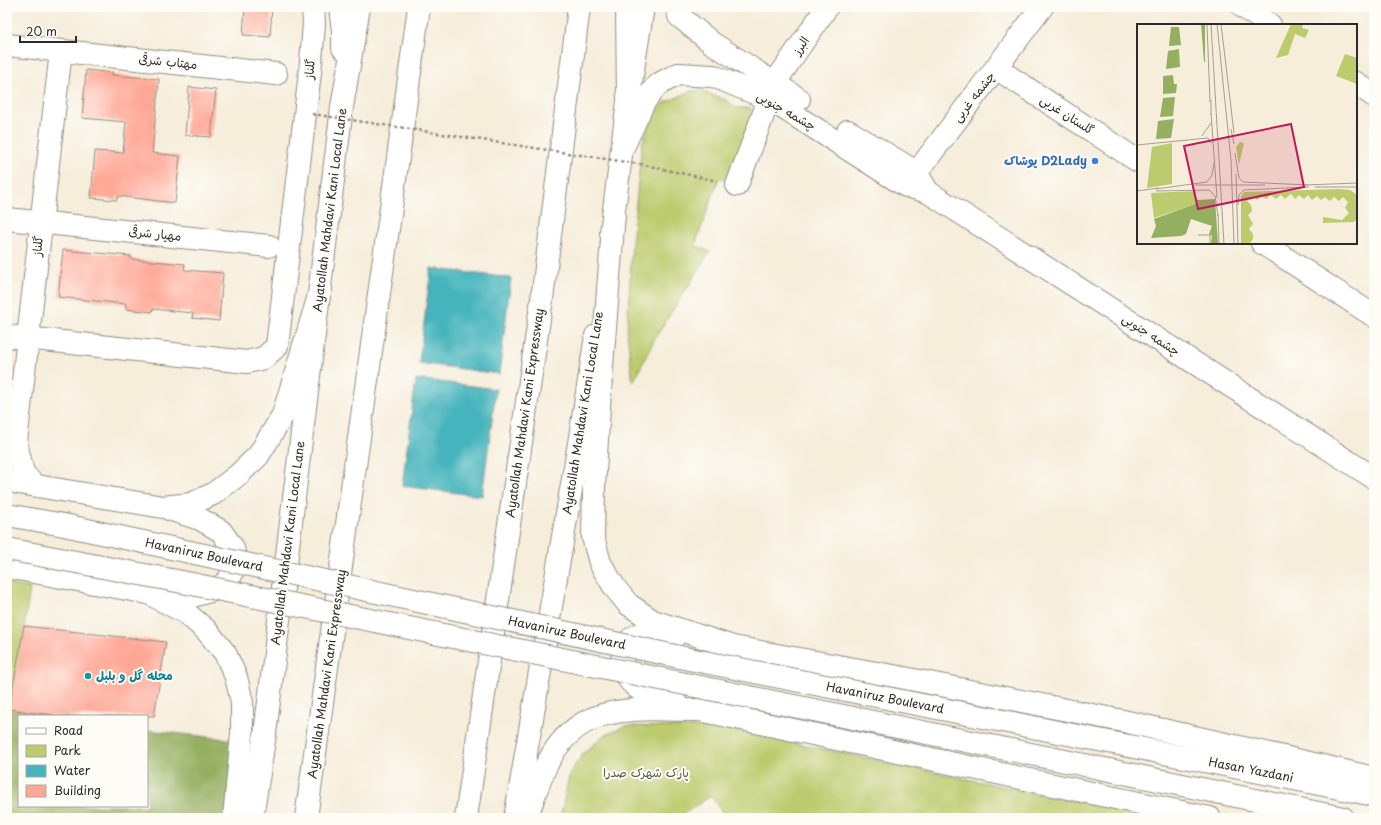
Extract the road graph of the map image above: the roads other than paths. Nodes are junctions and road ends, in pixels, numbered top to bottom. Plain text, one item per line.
1 (313, 7) edge
2 (340, 7) edge
3 (359, 7) edge
4 (419, 7) edge
5 (579, 7) edge
6 (627, 7) edge
7 (643, 7) edge
8 (677, 7) edge
9 (827, 7) edge
10 (1042, 7) edge
11 (1243, 7) edge
12 (1268, 24) edge
13 (7, 45) edge
14 (60, 51) junction
15 (996, 68) junction
16 (276, 74) dead end
17 (1357, 84) edge
18 (772, 91) junction
19 (1374, 96) edge
20 (628, 101) junction
21 (342, 107) junction
22 (622, 149) junction
23 (1137, 161) edge
24 (911, 179) junction
25 (737, 185) road end
26 (614, 214) junction
27 (7, 219) edge
28 (41, 223) junction
29 (1264, 244) edge
30 (269, 246) dead end
31 (321, 289) junction
32 (1374, 316) edge
33 (18, 337) edge
34 (12, 448) edge
35 (1374, 478) edge
36 (7, 481) edge
37 (34, 485) junction
38 (163, 507) junction
39 (7, 515) edge
40 (7, 549) edge
41 (7, 567) edge
42 (148, 593) junction
43 (733, 647) junction
44 (699, 710) junction
45 (1129, 746) joint
46 (1374, 778) edge
47 (1374, 795) edge
48 (234, 818) edge
49 (252, 818) edge
50 (306, 818) edge
51 (466, 818) edge
52 (515, 818) edge
53 (526, 818) edge
54 (1210, 818) edge
55 (1343, 818) edge

1 - 33 main road, گلناز
2 - 21 main road
3 - 21 main road, Ayatollah Mahdavi Kani Local Lane
4 - 50 main road, Ayatollah Mahdavi Kani Expressway
5 - 51 main road, Ayatollah Mahdavi Kani Expressway
6 - 20 main road
7 - 20 main road, Ayatollah Mahdavi Kani Local Lane
8 - 18 main road, چشمه جنوبی
9 - 18 main road, البرز
10 - 15 main road, چشمه غربی
11 - 12 main road
13 - 14 main road, مهتاب شرقی
14 - 16 main road, مهتاب شرقی
14 - 28 main road, گلناز
15 - 23 main road, گلستان غربی
15 - 24 main road, چشمه غربی
17 - 19 main road
18 - 22 main road, چشمه جنوبی
18 - 24 main road, چشمه جنوبی
18 - 25 main road, البرز
20 - 22 main road, Ayatollah Mahdavi Kani Local Lane
21 - 31 main road, Ayatollah Mahdavi Kani Local Lane
22 - 26 main road, Ayatollah Mahdavi Kani Local Lane
24 - 35 main road, چشمه جنوبی
26 - 43 main road
26 - 52 main road, Ayatollah Mahdavi Kani Local Lane
27 - 28 main road, مهیار شرقی
28 - 30 main road, مهیار شرقی
28 - 33 main road, گلناز
29 - 32 main road
31 - 38 main road
31 - 49 main road, Ayatollah Mahdavi Kani Local Lane
33 - 34 main road, گلناز
34 - 37 main road, گلناز
36 - 37 main road
37 - 38 main road
38 - 42 main road
39 - 45 main road, Havaniruz Boulevard, bridge
40 - 55 main road, bridge
41 - 42 main road
42 - 48 main road
43 - 44 main road
43 - 46 main road
44 - 53 main road
44 - 54 main road
45 - 47 main road, Hasan Yazdani

